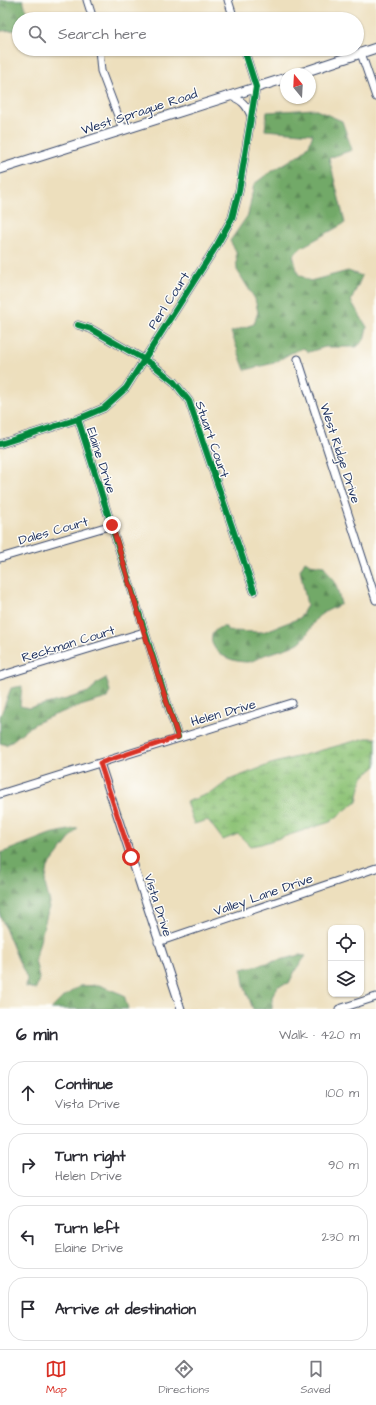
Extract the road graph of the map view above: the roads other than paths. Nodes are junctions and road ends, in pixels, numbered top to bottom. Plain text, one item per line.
1 (87, 0) edge
2 (228, 0) edge
3 (91, 12) edge
4 (232, 12) edge
5 (376, 48) edge
6 (364, 52) edge
7 (100, 56) edge
8 (246, 56) edge
9 (352, 56) edge
10 (362, 56) edge
11 (316, 68) edge
12 (280, 80) edge
13 (256, 88) junction
14 (229, 96) junction
15 (376, 98) edge
16 (252, 116) junction
17 (123, 129) junction
18 (0, 169) edge
19 (78, 325) dead end
20 (144, 359) junction
21 (298, 359) dead end
22 (78, 419) junction
23 (0, 444) edge
24 (112, 525) junction
25 (0, 558) edge
26 (254, 591) dead end
27 (376, 600) edge
28 (144, 632) junction
29 (0, 676) edge
30 (292, 703) dead end
31 (178, 737) junction
32 (100, 763) junction
33 (0, 794) edge
34 (376, 868) edge
35 (158, 942) junction
36 (376, 997) edge
37 (181, 1009) edge
38 (339, 1009) edge

1 - 3 street
2 - 4 street
5 - 6 street
7 - 17 street
8 - 13 street
9 - 11 street
10 - 15 street
12 - 13 street, West Sprague Road
13 - 14 street, West Sprague Road
13 - 16 street, Perl Court
14 - 16 street
14 - 17 street, West Sprague Road
16 - 20 street, Perl Court
17 - 18 street, West Sprague Road
19 - 20 street, Stuart Court
20 - 22 street, Perl Court
20 - 26 street, Stuart Court
21 - 27 street, West Ridge Drive
22 - 23 street, Perl Court
22 - 24 street, Elaine Drive
24 - 25 street, Dales Court
24 - 28 street, Elaine Drive
28 - 29 street, Reckman Court
28 - 31 street, Elaine Drive
30 - 31 street, Helen Drive
31 - 32 street, Helen Drive
32 - 33 street, Helen Drive
32 - 35 street, Vista Drive
34 - 35 street, Valley Lane Drive
35 - 37 street, Vista Drive
36 - 38 street

